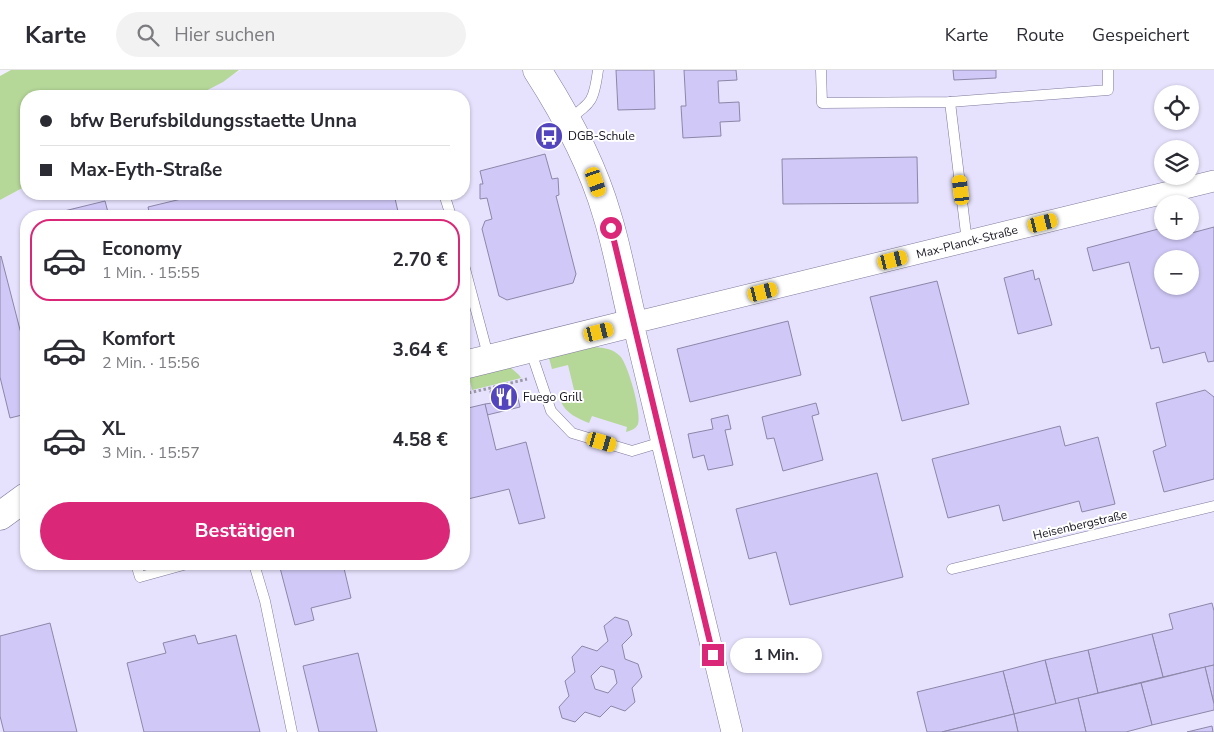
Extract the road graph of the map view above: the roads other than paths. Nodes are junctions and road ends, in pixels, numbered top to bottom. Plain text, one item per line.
1 (537, 70) edge
2 (598, 70) edge
3 (821, 70) edge
4 (1108, 70) edge
5 (950, 102) junction
6 (567, 120) junction
7 (1214, 181) edge
8 (967, 242) junction
9 (470, 314) edge
10 (633, 323) junction
11 (530, 348) junction
12 (476, 362) edge
13 (662, 442) junction
14 (20, 501) edge
15 (1214, 506) edge
16 (0, 516) edge
17 (952, 569) dead end
18 (138, 570) edge
19 (164, 570) edge
20 (256, 570) edge
21 (292, 732) edge
22 (732, 732) edge

1 - 6 main road
2 - 6 lane
3 - 5 lane
4 - 5 lane
5 - 8 lane
6 - 10 main road
7 - 8 street, Max-Planck-Straße
8 - 10 street, Max-Planck-Straße
9 - 12 lane
10 - 11 main road, Max-Planck-Straße
10 - 13 street
11 - 12 main road, Max-Planck-Straße
11 - 13 lane
13 - 22 street
14 - 16 main road
15 - 17 lane, Heisenbergstraße
18 - 19 lane
20 - 21 lane

